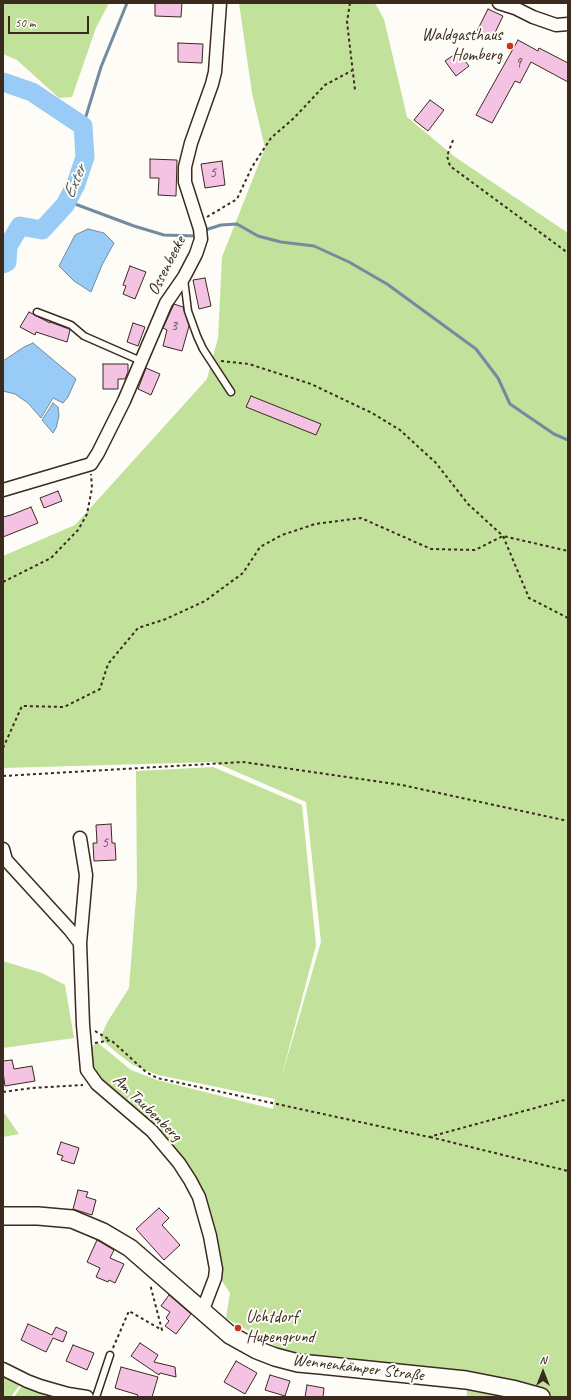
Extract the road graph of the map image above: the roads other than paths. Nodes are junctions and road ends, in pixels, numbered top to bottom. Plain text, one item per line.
1 (220, 3) edge
2 (499, 3) edge
3 (568, 24) edge
4 (184, 277) junction
5 (37, 312) dead end
6 (141, 360) junction
7 (231, 392) dead end
8 (3, 490) edge
9 (80, 838) dead end
10 (3, 849) edge
11 (80, 943) junction
12 (3, 1216) edge
13 (202, 1312) junction
14 (110, 1355) road end
15 (3, 1369) edge
16 (87, 1397) edge
17 (96, 1397) edge
18 (541, 1397) edge

1 - 4 street, Ossenbeeke
2 - 3 street
4 - 6 street, Ossenbeeke
4 - 7 lane
5 - 6 lane
6 - 8 street, Ossenbeeke
9 - 11 street, Am Taubenberg
10 - 11 street
11 - 13 street, Am Taubenberg
12 - 13 street, Wennenkämper Straße
13 - 18 street, Wennenkämper Straße
14 - 17 lane
15 - 16 street

